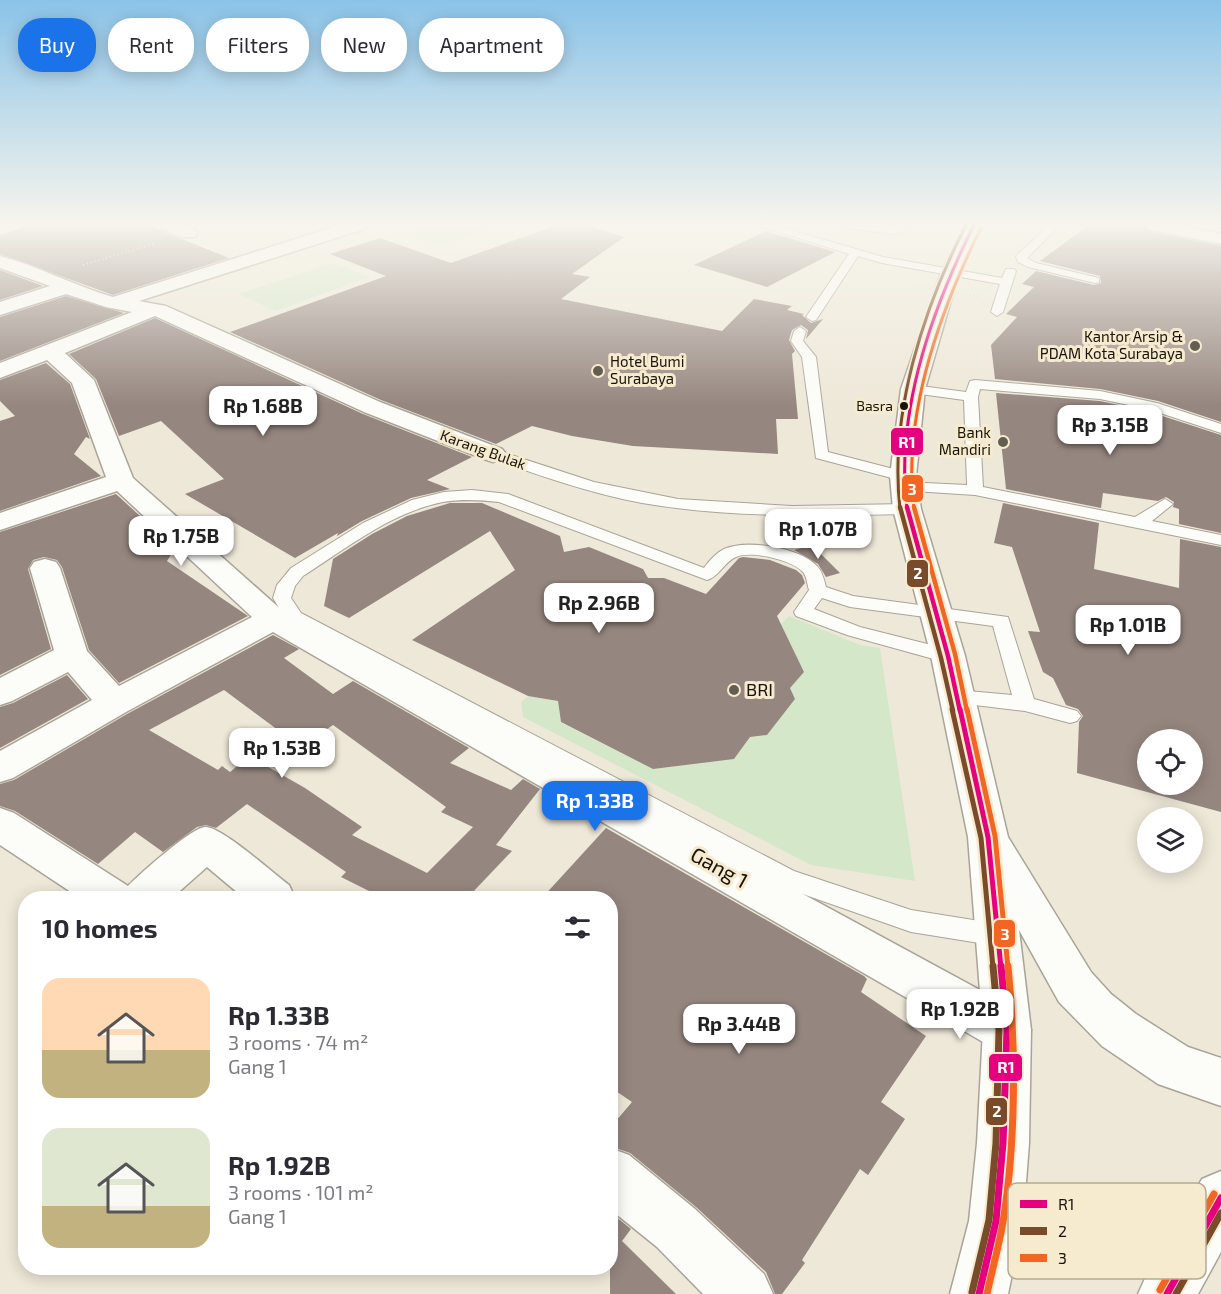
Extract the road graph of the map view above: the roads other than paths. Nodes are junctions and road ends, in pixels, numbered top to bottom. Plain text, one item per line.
1 (63, 285) edge
2 (168, 285) edge
3 (833, 285) edge
4 (946, 285) edge
5 (1005, 285) edge
6 (75, 291) junction
7 (113, 303) junction
8 (146, 308) junction
9 (0, 309) edge
10 (997, 312) dead end
11 (812, 317) dead end
12 (800, 331) dead end
13 (50, 351) junction
14 (0, 371) edge
15 (913, 389) junction
16 (971, 397) junction
17 (1221, 429) edge
18 (493, 454) joint
19 (121, 481) junction
20 (975, 490) junction
21 (904, 491) junction
22 (1165, 504) dead end
23 (0, 522) edge
24 (1138, 523) junction
25 (1221, 540) edge
26 (45, 568) dead end
27 (818, 591) junction
28 (935, 613) junction
29 (273, 620) junction
30 (72, 655) junction
31 (948, 656) junction
32 (0, 693) edge
33 (957, 698) junction
34 (114, 703) junction
35 (1025, 704) junction
36 (1070, 716) dead end
37 (0, 768) edge
38 (0, 824) edge
39 (988, 837) junction
40 (102, 891) edge
41 (152, 891) edge
42 (265, 891) edge
43 (998, 936) junction
44 (1007, 1030) junction
45 (1221, 1082) edge
46 (618, 1181) edge
47 (1221, 1198) edge
48 (1206, 1225) edge
49 (1175, 1279) edge
50 (744, 1294) edge
51 (979, 1294) edge
52 (1167, 1294) edge

1 - 6 street, Karang Bulak
2 - 7 street
3 - 11 lane
4 - 15 street
5 - 10 lane
6 - 7 street, Karang Bulak
6 - 9 street
7 - 8 street, Karang Bulak
8 - 13 street
8 - 18 street, Karang Bulak
12 - 21 lane
13 - 14 street
13 - 19 street
15 - 16 lane
15 - 21 street
16 - 17 lane
16 - 20 lane
18 - 21 lane, Karang Bulak
19 - 23 street
19 - 29 street, Gang 1
20 - 21 lane
20 - 24 lane
21 - 28 street
22 - 24 lane
24 - 25 lane
26 - 30 street
27 - 28 lane
27 - 31 lane
27 - 43 lane
28 - 31 street
28 - 35 lane
29 - 34 street
29 - 44 street, Gang 1
30 - 32 street
30 - 34 street
31 - 33 street
33 - 35 lane
33 - 39 street
34 - 37 street
35 - 36 lane
38 - 40 street
39 - 43 street
39 - 45 street
41 - 42 street
43 - 44 street
44 - 51 street
46 - 50 street
47 - 48 street
49 - 52 street

